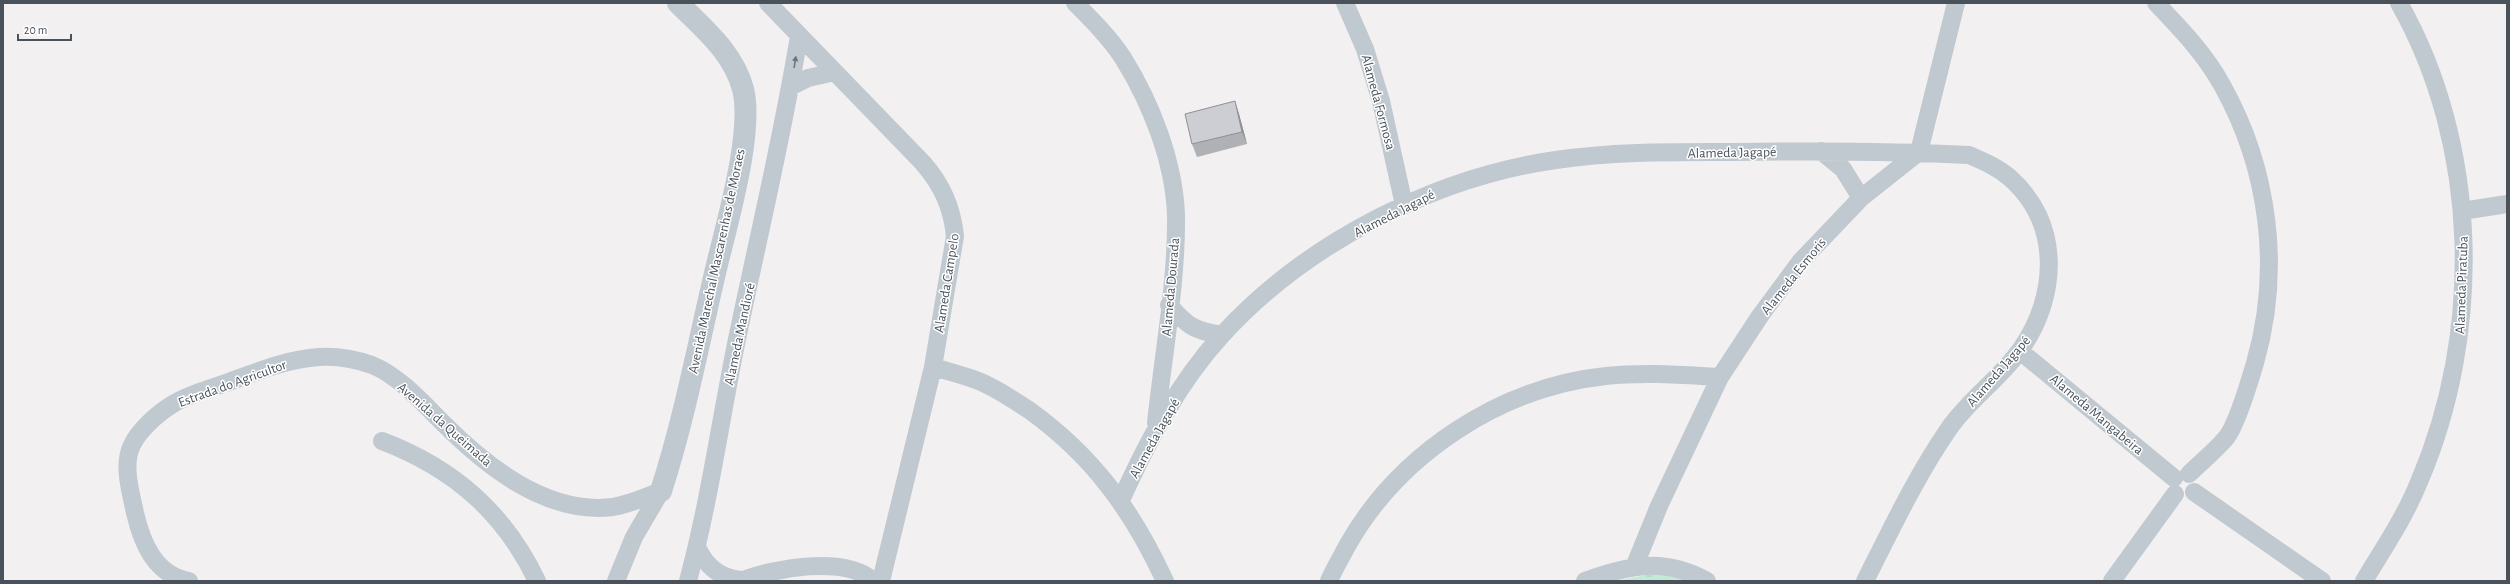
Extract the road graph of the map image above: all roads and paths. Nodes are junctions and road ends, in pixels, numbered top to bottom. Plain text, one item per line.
1 (678, 3) edge
2 (768, 3) edge
3 (1075, 3) edge
4 (1345, 3) edge
5 (1956, 3) edge
6 (2156, 3) edge
7 (2399, 3) edge
8 (799, 36) junction
9 (835, 72) junction
10 (790, 87) junction
11 (1820, 151) junction
12 (1919, 152) junction
13 (1861, 198) junction
14 (2507, 204) edge
15 (1404, 205) junction
16 (2462, 210) junction
17 (1169, 305) junction
18 (1222, 335) junction
19 (2020, 351) junction
20 (319, 357) joint
21 (933, 367) junction
22 (1720, 377) junction
23 (1155, 430) junction
24 (382, 441) dead end
25 (2179, 482) junction
26 (661, 491) junction
27 (1121, 500) junction
28 (697, 547) junction
29 (1635, 565) junction
30 (188, 581) edge
31 (537, 581) edge
32 (616, 581) edge
33 (688, 581) edge
34 (741, 581) edge
35 (873, 581) edge
36 (881, 581) edge
37 (1165, 581) edge
38 (1329, 581) edge
39 (1585, 581) edge
40 (1707, 581) edge
41 (1866, 581) edge
42 (2112, 581) edge
43 (2322, 581) edge
44 (2364, 581) edge

1 - 26 street, Avenida Marechal Mascarenhas de Moraes
2 - 8 street, Alameda Campelo
3 - 17 street, Alameda Dourada
4 - 15 street, Alameda Formosa
5 - 12 street
6 - 25 street
7 - 16 street, Alameda Piratuba
8 - 9 street, Alameda Campelo
10 -> 8 street, Alameda Mandioré
9 - 10 street
9 - 21 street, Alameda Campelo
10 - 28 street, Alameda Mandioré
11 - 12 street, Alameda Jagapé
11 - 13 street
11 - 15 street, Alameda Jagapé
12 - 13 street, Alameda Esmoris
12 - 19 street, Alameda Jagapé
13 - 22 street, Alameda Esmoris
14 - 16 street
15 - 18 street, Alameda Jagapé
16 - 44 street, Alameda Piratuba
17 - 18 street
17 - 23 street, Alameda Dourada
18 - 23 street, Alameda Jagapé
19 - 25 street, Alameda Mangabeira
19 - 41 street, Alameda Jagapé
20 - 26 street, Avenida da Queimada
20 - 30 street, Estrada do Agricultor
21 - 27 street
21 - 36 street, Alameda Campelo
22 - 29 street, Alameda Esmoris
22 - 38 street
23 - 27 street, Alameda Jagapé
24 - 31 street
25 - 42 street
25 - 43 street
26 - 32 street
27 - 37 street
28 - 33 street, Alameda Mandioré
28 - 34 street
29 - 39 street
29 - 40 street
34 - 35 street

